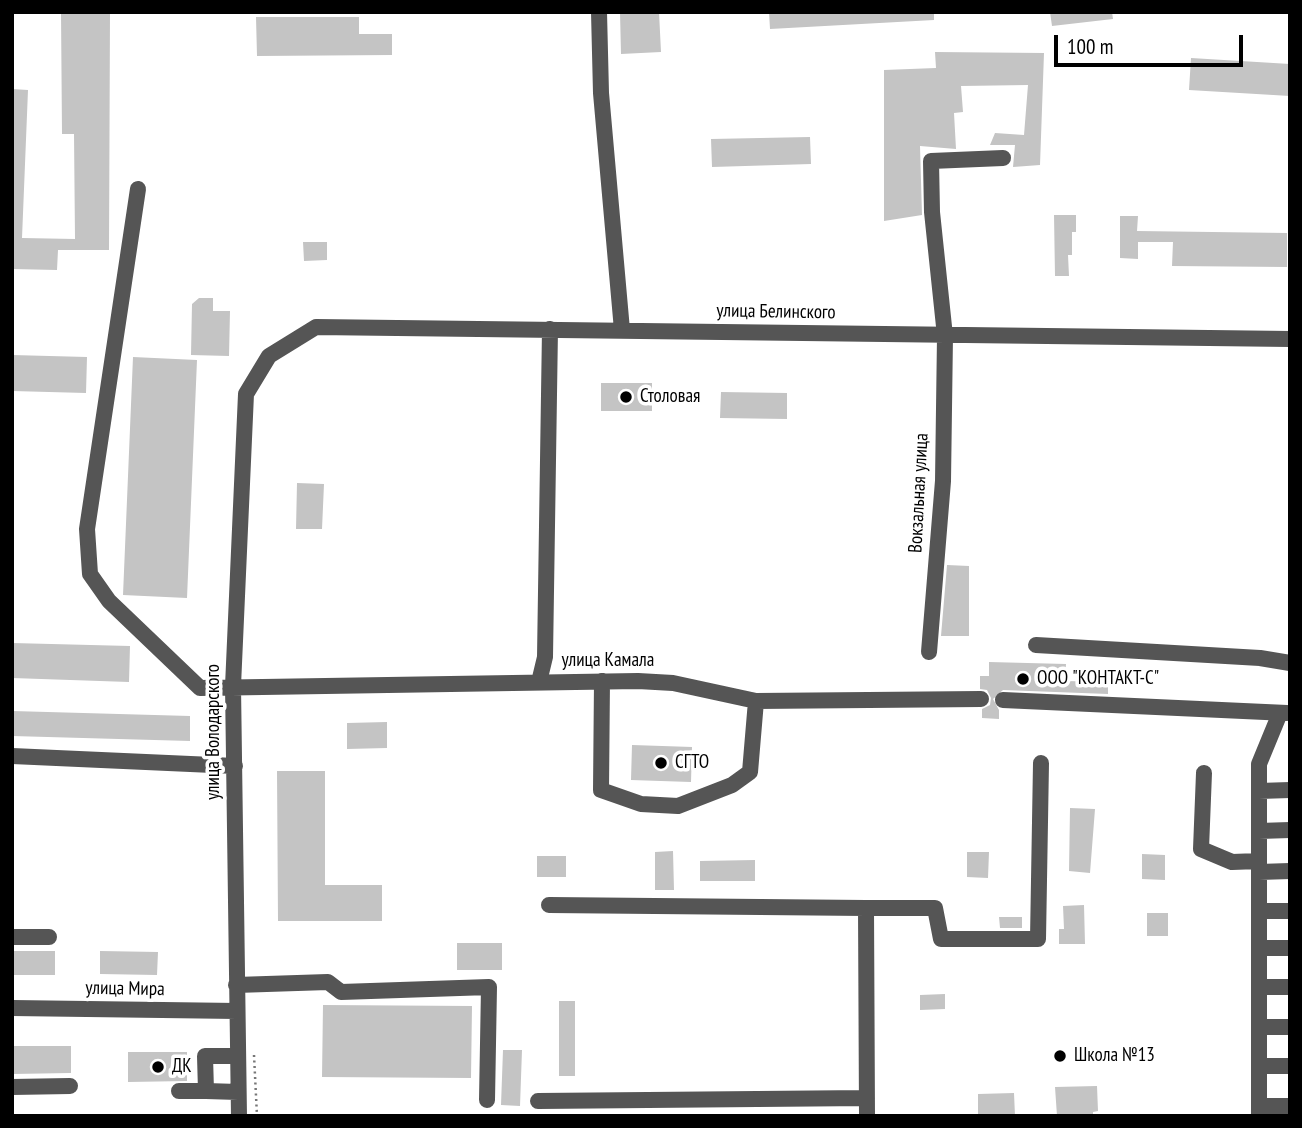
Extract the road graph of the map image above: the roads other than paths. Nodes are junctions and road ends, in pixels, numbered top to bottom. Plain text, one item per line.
1 (598, 12) edge
2 (1003, 158) dead end
3 (138, 189) dead end
4 (550, 329) junction
5 (622, 330) junction
6 (945, 336) junction
7 (1290, 339) edge
8 (269, 356) joint
9 (1036, 645) dead end
10 (929, 652) dead end
11 (1290, 663) edge
12 (602, 681) junction
13 (539, 682) junction
14 (233, 686) junction
15 (981, 699) dead end
16 (1003, 700) dead end
17 (756, 701) junction
18 (1285, 713) edge
19 (12, 756) edge
20 (1041, 762) dead end
21 (235, 766) junction
22 (1204, 773) dead end
23 (1290, 790) edge
24 (1259, 791) junction
25 (1290, 830) edge
26 (1259, 831) junction
27 (1259, 867) junction
28 (1290, 871) edge
29 (549, 905) dead end
30 (866, 908) junction
31 (1259, 911) junction
32 (1290, 911) edge
33 (12, 937) edge
34 (50, 937) dead end
35 (1259, 948) junction
36 (1290, 948) edge
37 (236, 985) junction
38 (1259, 987) junction
39 (1290, 987) edge
40 (12, 1008) edge
41 (237, 1011) junction
42 (1259, 1027) junction
43 (1290, 1027) edge
44 (237, 1056) junction
45 (1259, 1066) junction
46 (1290, 1066) edge
47 (70, 1086) dead end
48 (12, 1087) edge
49 (179, 1091) dead end
50 (206, 1091) junction
51 (238, 1092) junction
52 (867, 1098) junction
53 (487, 1100) dead end
54 (538, 1101) dead end
55 (1290, 1106) edge
56 (1259, 1111) edge
57 (239, 1116) edge
58 (867, 1116) edge

1 - 5 street
2 - 6 street, Вокзальная улица
3 - 14 street, улица Камала
4 - 5 street, улица Белинского
4 - 8 street, улица Белинского
4 - 13 street
5 - 6 street, улица Белинского
6 - 7 street, улица Белинского
6 - 10 street, Вокзальная улица
8 - 14 street, улица Володарского
9 - 11 street
12 - 13 street, улица Камала
12 - 17 street, улица Камала
12 - 17 street
13 - 14 street, улица Камала
14 - 21 street, улица Володарского
15 - 17 street, улица Камала
16 - 18 street
18 - 24 street
19 - 21 street
20 - 30 street
21 - 37 street, улица Володарского
22 - 27 street
23 - 24 street
24 - 26 street
25 - 26 street
26 - 27 street
27 - 28 street
27 - 31 street
29 - 30 street
30 - 52 street
31 - 32 street
31 - 35 street
33 - 34 street
35 - 36 street
35 - 38 street
37 - 41 street, улица Володарского
37 - 53 street
38 - 39 street
38 - 42 street
40 - 41 street, улица Мира
41 - 44 street, улица Володарского
42 - 43 street
42 - 45 street
44 - 50 street
44 - 51 street, улица Володарского
45 - 46 street
45 - 56 street
47 - 48 street
49 - 50 street
50 - 51 street
51 - 57 street, улица Володарского
52 - 54 street
52 - 58 street
55 - 56 street

